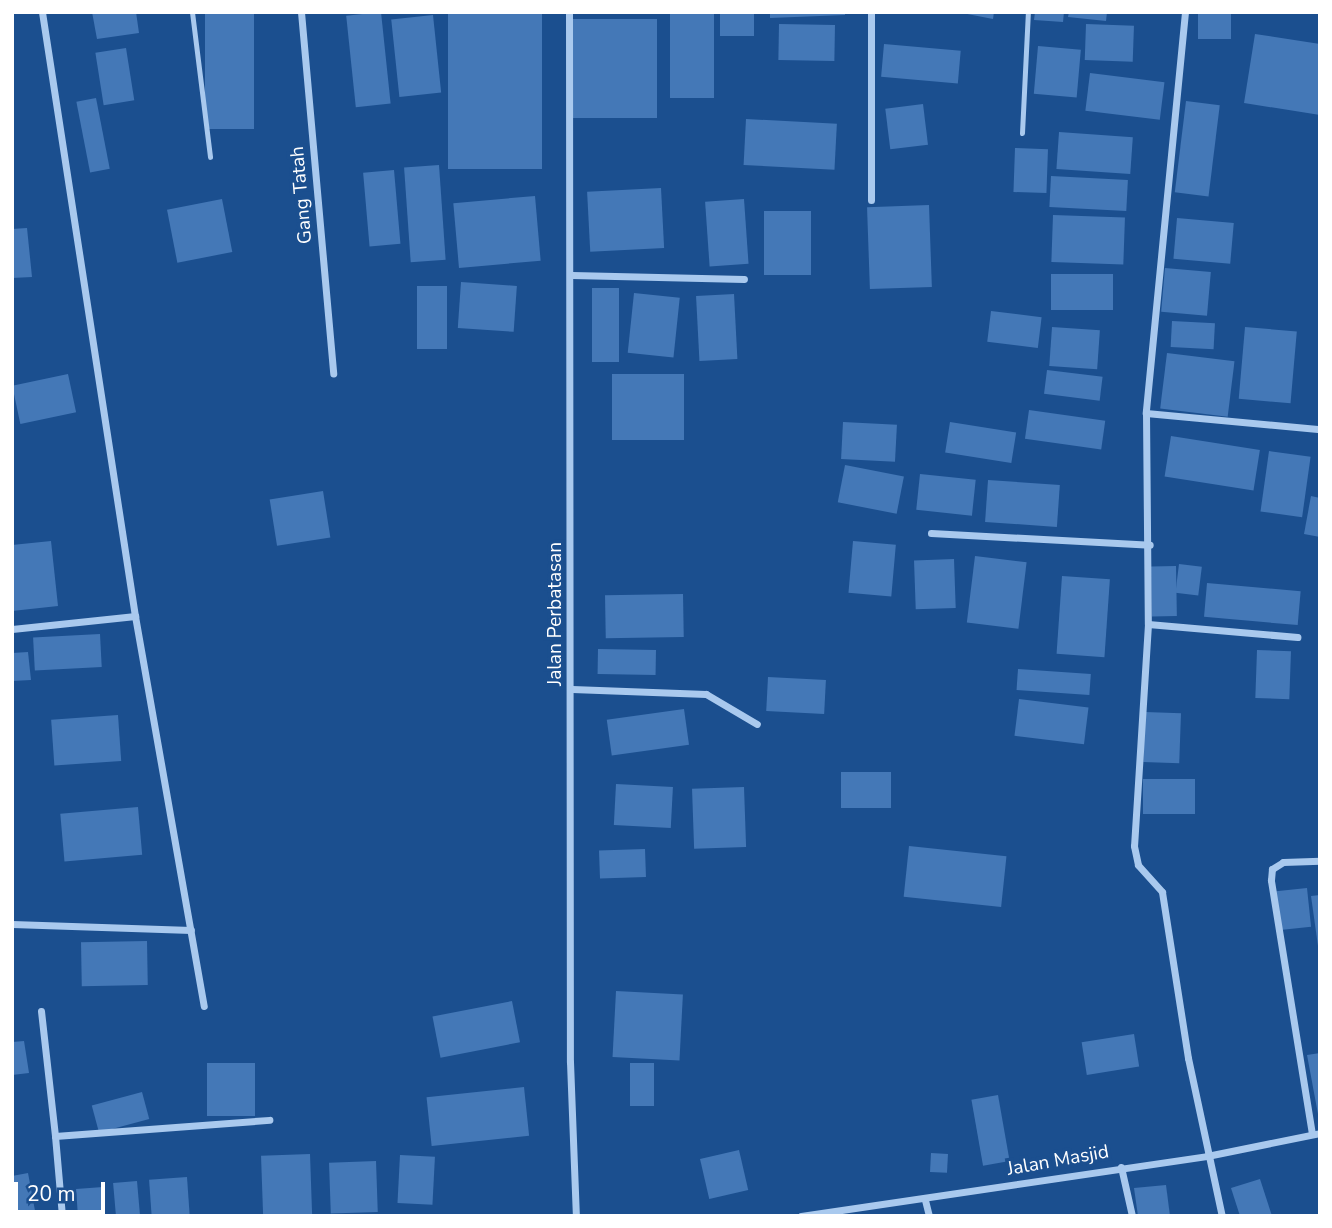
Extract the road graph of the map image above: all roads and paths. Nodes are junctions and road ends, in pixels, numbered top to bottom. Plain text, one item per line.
1 (42, 12) edge
2 (192, 12) edge
3 (301, 12) edge
4 (569, 12) edge
5 (871, 12) edge
6 (1028, 12) edge
7 (1185, 12) edge
8 (1022, 133) dead end
9 (210, 157) dead end
10 (871, 200) dead end
11 (572, 275) junction
12 (744, 279) dead end
13 (332, 374) dead end
14 (1146, 413) junction
15 (1320, 429) edge
16 (931, 533) dead end
17 (1150, 545) junction
18 (135, 616) junction
19 (1148, 624) junction
20 (12, 629) edge
21 (1297, 637) dead end
22 (572, 690) junction
23 (757, 724) dead end
24 (1320, 861) edge
25 (12, 924) edge
26 (191, 930) junction
27 (204, 1006) dead end
28 (41, 1011) dead end
29 (269, 1120) dead end
30 (1316, 1133) edge
31 (55, 1136) junction
32 (1207, 1156) junction
33 (1121, 1167) junction
34 (925, 1200) junction
35 (62, 1216) edge
36 (576, 1216) edge
37 (801, 1216) edge
38 (929, 1216) edge
39 (1132, 1216) edge
40 (1222, 1216) edge

1 - 18 street
2 - 9 lane
3 - 13 street, Gang Tatah
4 - 11 street, Jalan Perbatasan
5 - 10 street
6 - 8 lane
7 - 14 street
11 - 12 street
11 - 22 street, Jalan Perbatasan
14 - 15 street
14 - 17 street
16 - 17 street
17 - 19 street
18 - 20 street
18 - 26 street
19 - 21 street
19 - 32 street
22 - 23 street
22 - 36 street, Jalan Perbatasan
24 - 30 street
25 - 26 street
26 - 27 street
28 - 31 street
29 - 31 street
30 - 32 street, Jalan Masjid
31 - 35 street
32 - 33 street, Jalan Masjid
32 - 40 street
33 - 34 street, Jalan Masjid
33 - 39 street
34 - 37 street, Jalan Masjid
34 - 38 street

